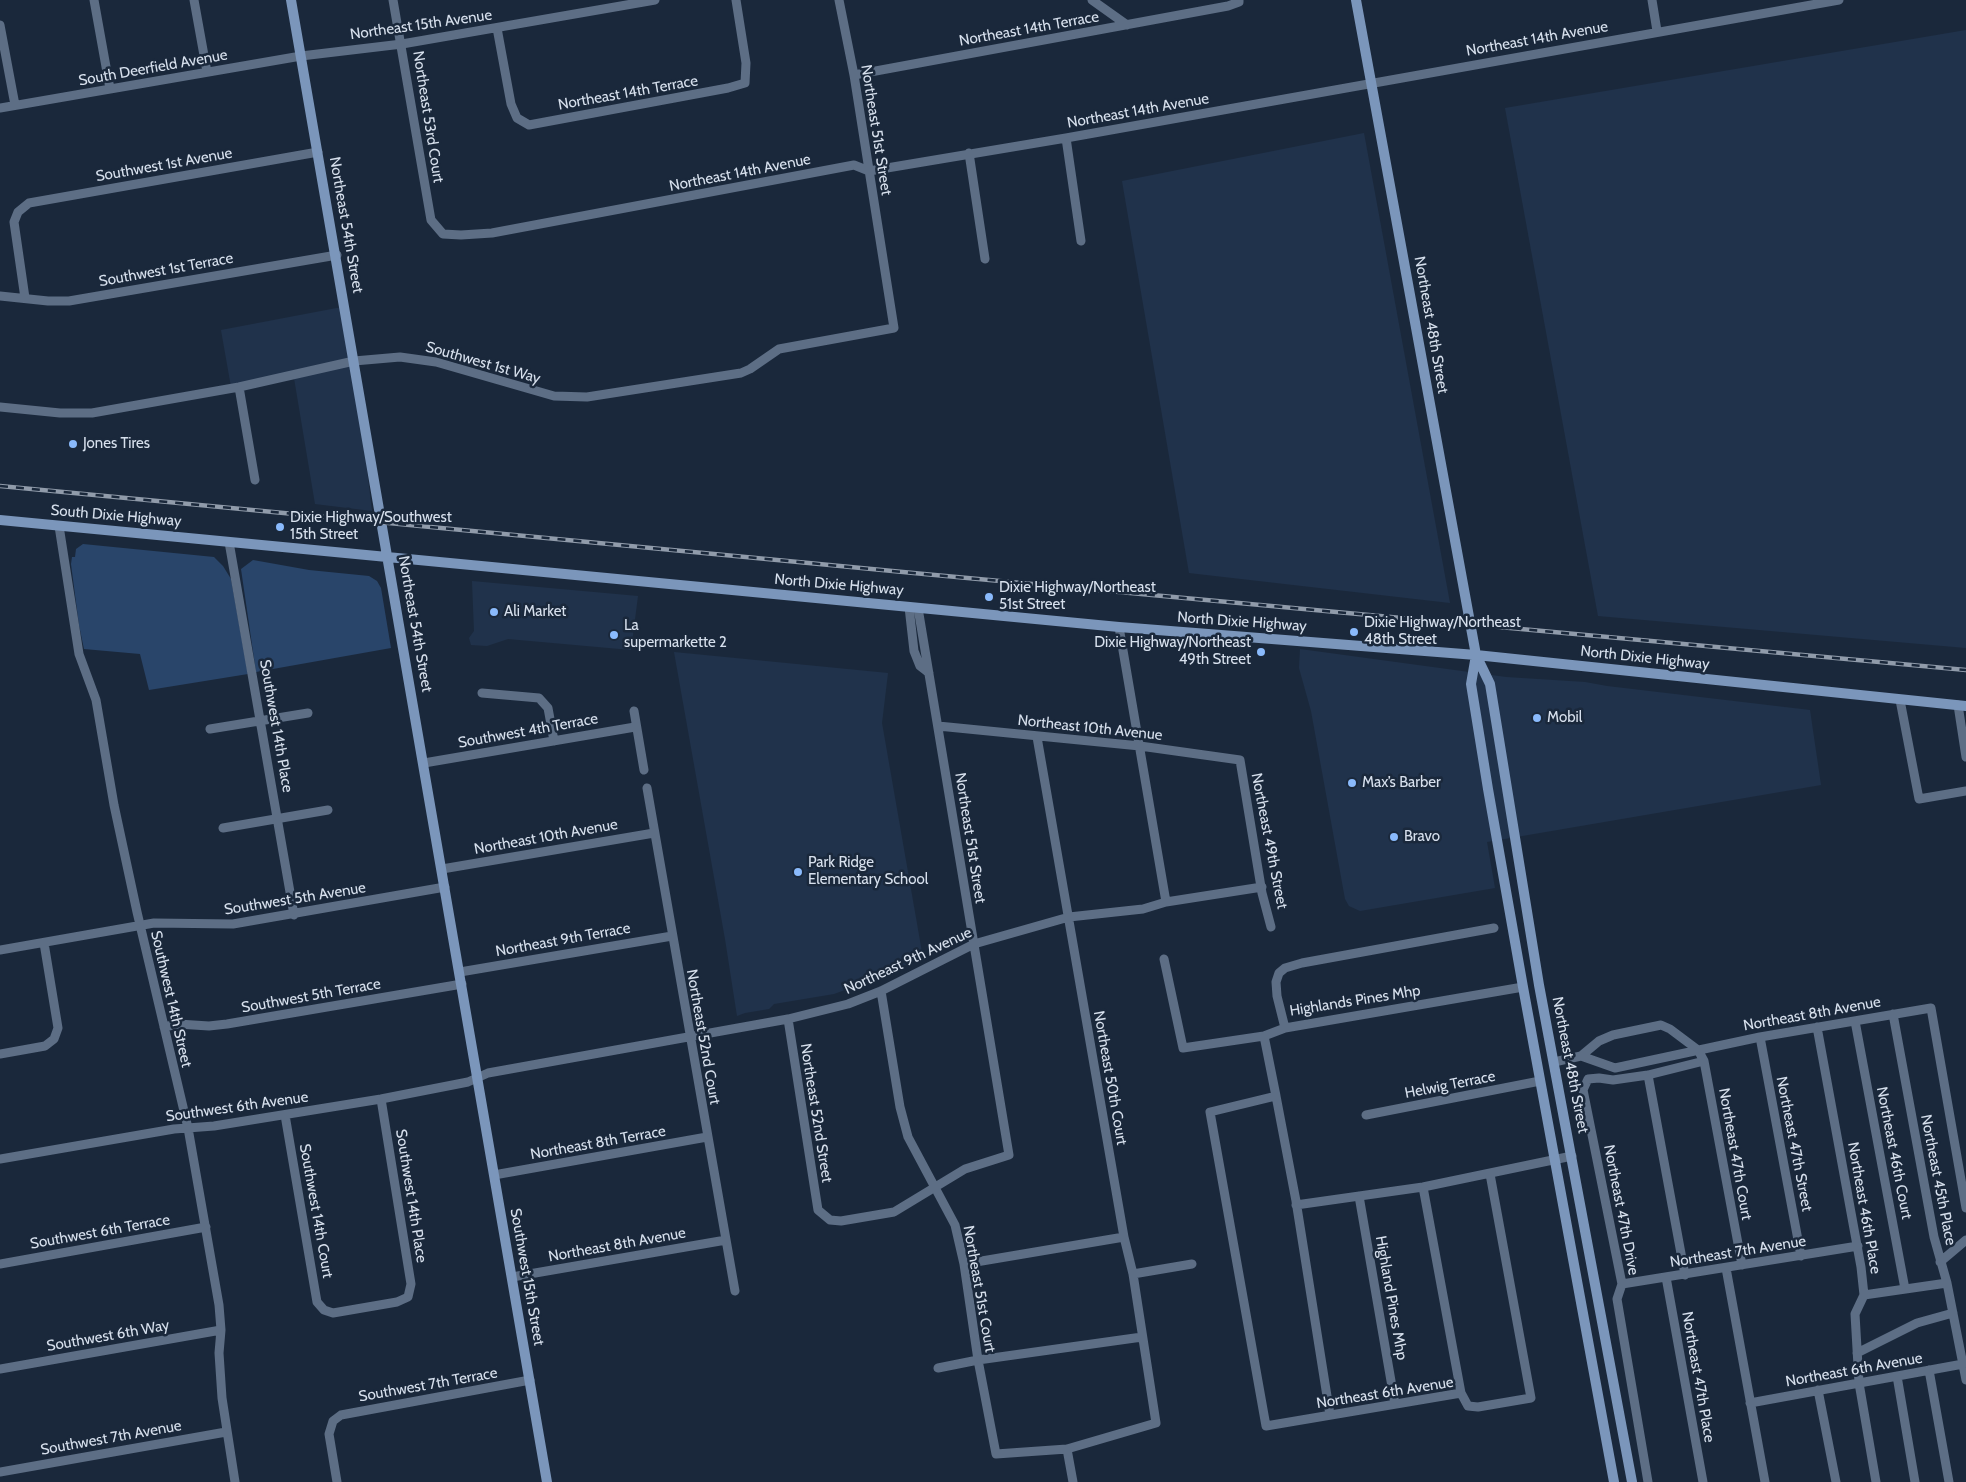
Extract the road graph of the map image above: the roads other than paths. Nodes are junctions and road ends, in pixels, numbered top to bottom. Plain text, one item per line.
1 (94, 0) edge
2 (194, 0) edge
3 (291, 0) edge
4 (393, 0) edge
5 (655, 0) edge
6 (736, 0) edge
7 (839, 0) edge
8 (1092, 0) edge
9 (1356, 0) edge
10 (1652, 0) edge
11 (1839, 0) edge
12 (1239, 1) edge
13 (0, 25) edge
14 (1127, 25) junction
15 (497, 28) junction
16 (1657, 31) junction
17 (402, 44) junction
18 (306, 55) junction
19 (207, 72) junction
20 (854, 75) junction
21 (1371, 82) junction
22 (110, 89) junction
23 (15, 105) junction
24 (0, 108) edge
25 (1066, 138) junction
26 (318, 152) junction
27 (969, 153) junction
28 (869, 171) junction
29 (443, 234) joint
30 (1081, 241) dead end
31 (337, 255) junction
32 (985, 259) dead end
33 (0, 296) edge
34 (25, 298) junction
35 (894, 328) joint
36 (354, 361) junction
37 (239, 387) junction
38 (0, 408) edge
39 (255, 480) dead end
40 (0, 520) edge
41 (59, 526) junction
42 (229, 542) junction
43 (388, 557) junction
44 (913, 608) junction
45 (1119, 627) junction
46 (1476, 655) junction
47 (482, 693) dead end
48 (1900, 700) junction
49 (1962, 705) edge
50 (634, 711) dead end
51 (308, 713) dead end
52 (261, 721) junction
53 (938, 726) junction
54 (635, 727) junction
55 (210, 729) dead end
56 (1038, 737) junction
57 (554, 740) junction
58 (1140, 746) junction
59 (1966, 757) edge
60 (1240, 760) joint
61 (424, 763) junction
62 (644, 770) dead end
63 (647, 788) dead end
64 (1966, 791) edge
65 (328, 810) dead end
66 (278, 818) junction
67 (223, 828) dead end
68 (654, 833) junction
69 (442, 869) junction
70 (445, 887) junction
71 (1262, 887) junction
72 (1166, 902) junction
73 (294, 914) junction
74 (1069, 917) junction
75 (140, 925) junction
76 (1271, 927) dead end
77 (1494, 928) dead end
78 (672, 936) junction
79 (44, 943) junction
80 (974, 944) junction
81 (0, 950) edge
82 (1164, 959) dead end
83 (1519, 965) junction
84 (460, 972) junction
85 (462, 984) junction
86 (1522, 987) junction
87 (881, 991) junction
88 (1893, 1014) junction
89 (788, 1019) junction
90 (1855, 1021) junction
91 (164, 1027) junction
92 (1817, 1027) junction
93 (1285, 1028) junction
94 (690, 1036) junction
95 (1264, 1036) junction
96 (1760, 1037) junction
97 (1698, 1050) junction
98 (0, 1054) edge
99 (1582, 1056) junction
100 (1704, 1061) junction
101 (1554, 1062) junction
102 (1648, 1075) junction
103 (477, 1077) junction
104 (1540, 1081) junction
105 (1276, 1096) junction
106 (381, 1099) junction
107 (285, 1115) junction
108 (1366, 1115) dead end
109 (188, 1128) junction
110 (707, 1137) junction
111 (1572, 1156) junction
112 (0, 1160) edge
113 (1555, 1160) junction
114 (1490, 1174) junction
115 (494, 1175) junction
116 (1423, 1187) junction
117 (935, 1188) junction
118 (1360, 1196) junction
119 (1296, 1205) junction
120 (1966, 1208) edge
121 (206, 1227) junction
122 (1124, 1237) junction
123 (726, 1240) junction
124 (1966, 1240) edge
125 (1858, 1246) junction
126 (1801, 1256) junction
127 (1940, 1262) junction
128 (0, 1264) edge
129 (964, 1264) junction
130 (1192, 1264) dead end
131 (1742, 1265) junction
132 (1726, 1268) junction
133 (1132, 1274) junction
134 (1685, 1275) junction
135 (512, 1277) junction
136 (1666, 1278) junction
137 (1947, 1283) junction
138 (1622, 1284) junction
139 (1905, 1289) junction
140 (734, 1291) dead end
141 (1864, 1295) junction
142 (324, 1310) joint
143 (1953, 1313) junction
144 (221, 1330) junction
145 (1142, 1337) junction
146 (1857, 1353) junction
147 (978, 1360) junction
148 (1963, 1364) junction
149 (938, 1368) dead end
150 (0, 1369) edge
151 (1929, 1370) junction
152 (1897, 1376) junction
153 (530, 1380) junction
154 (1966, 1380) edge
155 (1859, 1383) junction
156 (1818, 1390) junction
157 (1461, 1393) junction
158 (1750, 1403) junction
159 (1395, 1404) junction
160 (1330, 1415) junction
161 (226, 1432) junction
162 (1067, 1449) junction
163 (0, 1472) edge
164 (235, 1482) edge
165 (337, 1482) edge
166 (547, 1482) edge
167 (1073, 1482) edge
168 (1614, 1482) edge
169 (1632, 1482) edge
170 (1648, 1482) edge
171 (1703, 1482) edge
172 (1765, 1482) edge
173 (1836, 1482) edge
174 (1876, 1482) edge
175 (1915, 1482) edge
176 (1949, 1482) edge

1 - 22 street
2 - 19 street
3 - 18 main road, Northeast 54th Street
4 - 17 street, Northeast 53rd Court
5 - 15 street, Northeast 15th Avenue
6 - 15 street, Northeast 14th Terrace
7 - 20 street, Northeast 51st Street
8 - 14 street
9 - 21 main road, Northeast 48th Street
10 - 16 street
11 - 16 street, Northeast 14th Avenue
12 - 14 street, Northeast 14th Terrace
13 - 23 street
14 - 20 street, Northeast 14th Terrace
15 - 17 street, Northeast 15th Avenue
16 - 21 street, Northeast 14th Avenue
17 - 18 street, Northeast 15th Avenue
17 - 29 street, Northeast 53rd Court
18 - 19 street, South Deerfield Avenue
18 - 26 main road, Northeast 54th Street
19 - 22 street, South Deerfield Avenue
20 - 28 street, Northeast 51st Street
21 - 25 street, Northeast 14th Avenue
21 - 46 main road, Northeast 48th Street
22 - 23 street, South Deerfield Avenue
23 - 24 street, South Deerfield Avenue
25 - 27 street, Northeast 14th Avenue
25 - 30 street
26 - 31 main road, Northeast 54th Street
26 - 34 street, Southwest 1st Avenue
27 - 28 street, Northeast 14th Avenue
27 - 32 street
28 - 29 street, Northeast 14th Avenue
28 - 35 street, Northeast 51st Street
31 - 34 street, Southwest 1st Terrace
31 - 36 main road, Northeast 54th Street
33 - 34 street, Southwest 1st Terrace
35 - 36 street, Southwest 1st Way
36 - 37 street, Southwest 1st Way
36 - 43 main road, Northeast 54th Street
37 - 38 street, Southwest 1st Way
37 - 39 street
40 - 41 main road, South Dixie Highway
41 - 42 main road, South Dixie Highway
41 - 75 street, Southwest 14th Street
42 - 43 main road, South Dixie Highway
42 - 52 street, Southwest 14th Place
43 - 44 main road, North Dixie Highway
43 - 61 main road, Northeast 54th Street
44 - 45 main road, North Dixie Highway
44 - 53 street, Northeast 51st Street
45 - 46 main road, North Dixie Highway
45 - 58 street
46 - 48 main road, North Dixie Highway
46 - 83 main road, Northeast 48th Street
46 - 101 main road, Northeast 48th Street
47 - 57 street
48 - 49 main road, North Dixie Highway
48 - 64 street
49 - 59 street
50 - 54 street
51 - 52 street
52 - 55 street
52 - 66 street, Southwest 14th Place
53 - 56 street, Northeast 10th Avenue
53 - 80 street, Northeast 51st Street
54 - 57 street, Southwest 4th Terrace
54 - 62 street
56 - 58 street, Northeast 10th Avenue
56 - 74 street, Northeast 50th Court
57 - 61 street, Southwest 4th Terrace
58 - 60 street, Northeast 10th Avenue
58 - 72 street
60 - 71 street, Northeast 49th Street
61 - 69 main road, Northeast 54th Street
63 - 68 street, Northeast 52nd Court
65 - 66 street
66 - 67 street
66 - 73 street, Southwest 14th Place
68 - 69 street, Northeast 10th Avenue
68 - 78 street, Northeast 52nd Court
69 - 70 main road, Northeast 54th Street
70 - 73 street, Southwest 5th Avenue
70 - 84 main road, Northeast 54th Street
71 - 72 street, Northeast 9th Avenue
71 - 76 street, Northeast 49th Street
72 - 74 street, Northeast 9th Avenue
73 - 75 street, Southwest 5th Avenue
74 - 80 street, Northeast 9th Avenue
74 - 122 street, Northeast 50th Court
75 - 79 street, Southwest 5th Avenue
75 - 91 street, Southwest 14th Street
77 - 93 street, Highlands Pines Mhp
78 - 84 street, Northeast 9th Terrace
78 - 94 street, Northeast 52nd Court
79 - 81 street, Southwest 5th Avenue
79 - 98 street
80 - 87 street, Northeast 9th Avenue
80 - 117 street, Northeast 51st Street
82 - 95 street
83 - 86 main road, Northeast 48th Street
83 - 101 main road
84 - 85 main road, Northeast 54th Street
85 - 91 street, Southwest 5th Terrace
85 - 103 main road, Northeast 54th Street
86 - 93 street, Highlands Pines Mhp
86 - 104 main road, Northeast 48th Street
87 - 89 street, Northeast 9th Avenue
87 - 117 street, Northeast 51st Court
88 - 90 street, Northeast 8th Avenue
88 - 120 street, Northeast 8th Avenue
88 - 127 street, Northeast 45th Place
89 - 94 street, Northeast 9th Avenue
89 - 117 street, Northeast 52nd Street
90 - 92 street, Northeast 8th Avenue
90 - 139 street, Northeast 46th Court
91 - 109 street, Southwest 14th Street
92 - 96 street, Northeast 8th Avenue
92 - 125 street, Northeast 46th Place
93 - 95 street
94 - 103 street, Northeast 9th Avenue
94 - 110 street, Northeast 52nd Court
95 - 105 street
96 - 97 street, Northeast 8th Avenue
96 - 126 street, Northeast 47th Street
97 - 99 street, Northeast 8th Avenue
97 - 99 street
97 - 100 street, Northeast 47th Court
99 - 101 street
100 - 102 street
100 - 131 street, Northeast 47th Court
101 - 111 main road, Northeast 48th Street
102 - 134 street
102 - 138 street, Northeast 47th Drive
103 - 106 street, Southwest 6th Avenue
103 - 115 main road, Southwest 15th Street
104 - 108 street, Helwig Terrace
104 - 113 main road, Northeast 48th Street
105 - 119 street
105 - 160 street, Northeast 6th Avenue
106 - 107 street, Southwest 6th Avenue
106 - 142 street, Southwest 14th Place
107 - 109 street, Southwest 6th Avenue
107 - 142 street, Southwest 14th Court
109 - 112 street, Southwest 6th Avenue
109 - 121 street, Southwest 14th Street
110 - 115 street, Northeast 8th Terrace
110 - 123 street, Northeast 52nd Court
111 - 113 street
111 - 169 main road, Northeast 48th Street
113 - 114 street
113 - 168 main road, Northeast 48th Street
114 - 116 street
114 - 157 street, Northeast 6th Avenue
115 - 135 main road, Southwest 15th Street
116 - 118 street
116 - 157 street
117 - 129 street, Northeast 51st Court
118 - 119 street
118 - 159 street, Highland Pines Mhp
119 - 160 street
121 - 128 street, Southwest 6th Terrace
121 - 144 street, Southwest 14th Street
122 - 129 street
122 - 133 street, Northeast 50th Court
123 - 135 street, Northeast 8th Avenue
123 - 140 street, Northeast 52nd Court
124 - 127 street
125 - 126 street, Northeast 7th Avenue
125 - 141 street, Northeast 46th Place
126 - 131 street, Northeast 7th Avenue
127 - 137 street, Northeast 45th Place
129 - 147 street, Northeast 51st Court
130 - 133 street
131 - 132 street, Northeast 7th Avenue
132 - 134 street, Northeast 7th Avenue
132 - 158 street
133 - 145 street, Northeast 50th Court
134 - 136 street, Northeast 7th Avenue
135 - 153 main road, Southwest 15th Street
136 - 138 street, Northeast 7th Avenue
136 - 171 street, Northeast 47th Place
137 - 139 street
137 - 143 street, Northeast 45th Place
138 - 170 street, Northeast 47th Drive
139 - 141 street
141 - 146 street, Northeast 46th Place
143 - 146 street
143 - 148 street, Northeast 45th Place
144 - 150 street, Southwest 6th Way
144 - 161 street, Southwest 14th Street
145 - 147 street
145 - 162 street, Northeast 50th Court
146 - 155 street, Northeast 46th Place
147 - 149 street
147 - 162 street, Northeast 51st Court
148 - 151 street, Northeast 6th Avenue
148 - 154 street, Northeast 45th Place
151 - 152 street, Northeast 6th Avenue
151 - 176 street
152 - 155 street, Northeast 6th Avenue
152 - 175 street
153 - 165 street, Southwest 7th Terrace
153 - 166 main road, Southwest 15th Street
155 - 156 street, Northeast 6th Avenue
155 - 174 street, Northeast 46th Place
156 - 158 street, Northeast 6th Avenue
156 - 173 street
157 - 159 street, Northeast 6th Avenue
158 - 172 street
159 - 160 street, Northeast 6th Avenue
161 - 163 street, Southwest 7th Avenue
161 - 164 street, Southwest 14th Street
162 - 167 street

